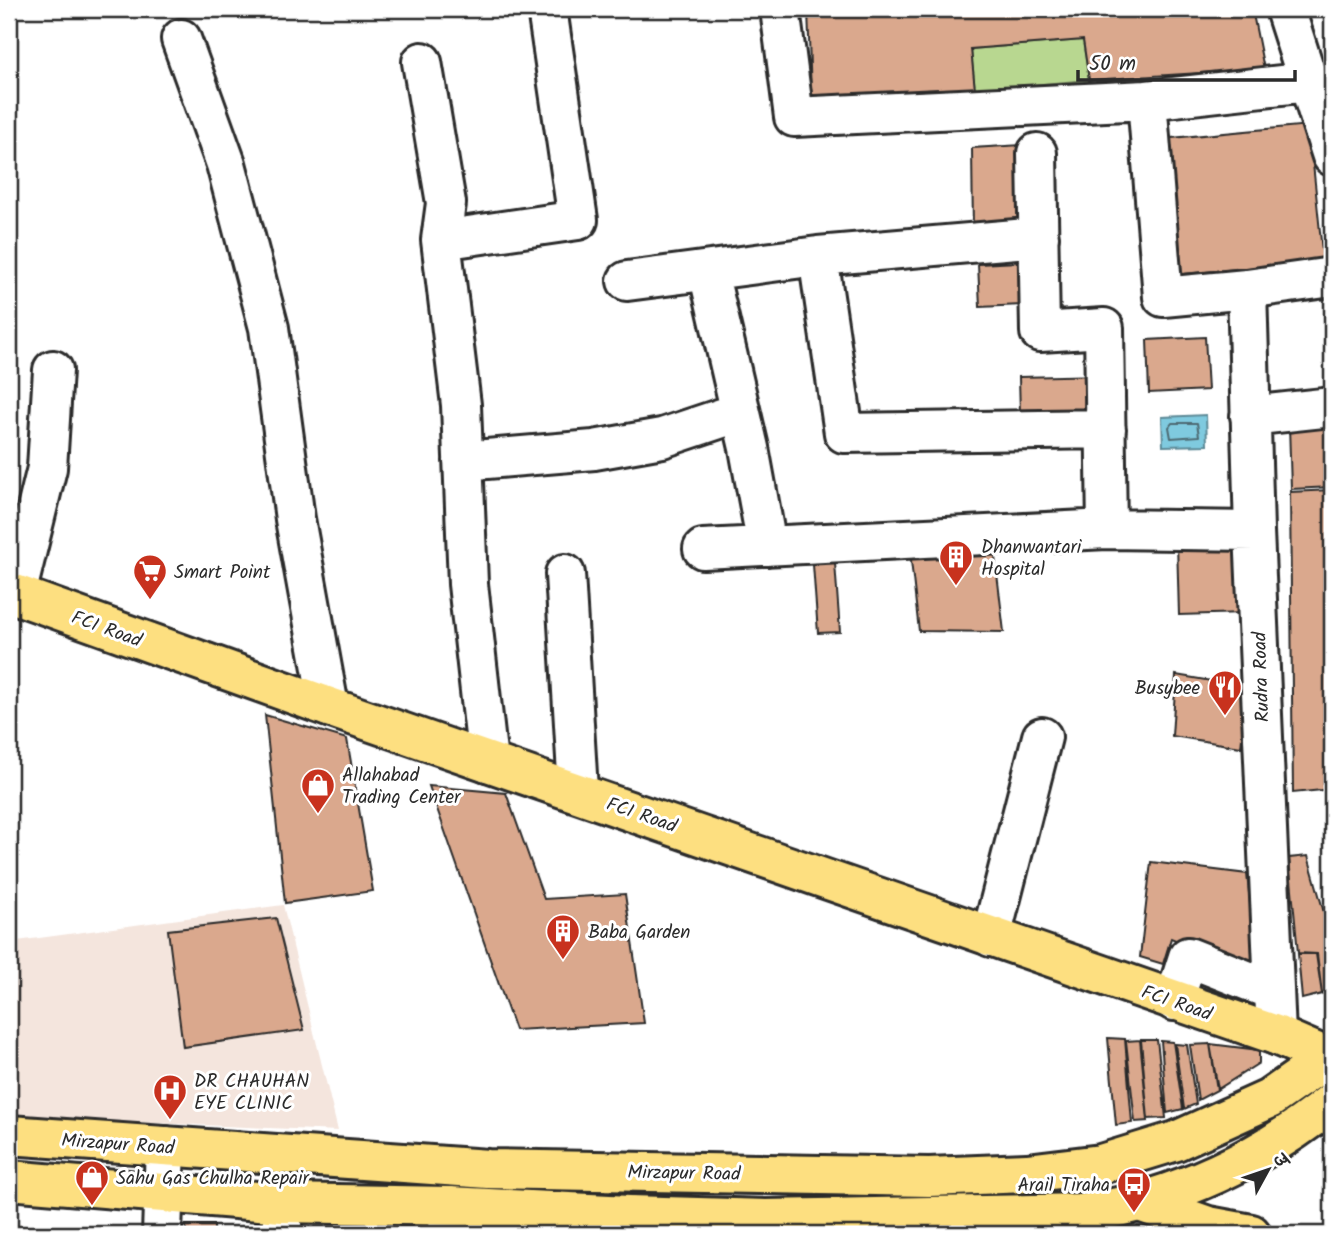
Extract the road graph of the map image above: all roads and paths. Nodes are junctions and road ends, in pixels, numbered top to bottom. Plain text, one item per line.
1 (547, 9) edge
2 (780, 9) edge
3 (1285, 9) edge
4 (181, 39) dead end
5 (422, 62) dead end
6 (1309, 82) junction
7 (1147, 100) junction
8 (1037, 153) dead end
9 (1332, 156) edge
10 (1039, 237) junction
11 (441, 240) junction
12 (818, 256) junction
13 (708, 271) junction
14 (1332, 276) edge
15 (627, 281) dead end
16 (1247, 304) junction
17 (53, 370) dead end
18 (1332, 407) edge
19 (740, 412) junction
20 (1250, 416) junction
21 (1106, 429) junction
22 (463, 461) junction
23 (1107, 529) junction
24 (1254, 531) junction
25 (767, 546) junction
26 (703, 548) dead end
27 (565, 574) dead end
28 (12, 594) edge
29 (329, 708) junction
30 (1042, 737) dead end
31 (488, 762) junction
32 (578, 792) junction
33 (991, 937) junction
34 (1274, 991) junction
35 (1174, 1001) junction
36 (1276, 1035) junction
37 (1331, 1056) edge
38 (1332, 1102) edge
39 (9, 1135) edge
40 (165, 1146) junction
41 (9, 1180) edge
42 (162, 1195) junction
43 (1137, 1201) junction
44 (282, 1219) edge
45 (448, 1220) edge
46 (628, 1225) edge
47 (162, 1234) edge
48 (1251, 1234) edge

1 - 11 street
2 - 7 street
3 - 6 street
4 - 29 street
5 - 11 street
6 - 7 street
6 - 9 street
7 - 16 street
8 - 10 street
10 - 12 street
10 - 21 street
11 - 22 street
12 - 13 street
12 - 21 street
13 - 15 street
13 - 19 street
14 - 16 street
16 - 20 street, Rudra Road
17 - 28 street
18 - 20 street
19 - 22 street
19 - 25 street
20 - 24 street, Rudra Road
21 - 23 street
22 - 31 street
23 - 24 street
23 - 25 street
24 - 34 street, Rudra Road
25 - 26 street
27 - 32 street
28 - 29 main road, FCI Road
29 - 31 main road, FCI Road
30 - 33 street
31 - 32 main road, FCI Road
32 - 33 main road, FCI Road
33 - 35 main road, FCI Road
34 - 35 street
34 - 36 street, Rudra Road
35 - 36 main road, FCI Road
36 - 37 main road, FCI Road
37 - 40 main road, Mirzapur Road
38 - 43 main road
39 - 40 main road, Mirzapur Road
40 - 42 street
41 - 42 main road
42 - 44 main road
42 - 47 street
43 - 46 main road
43 - 48 main road
44 - 45 main road
45 - 46 main road

